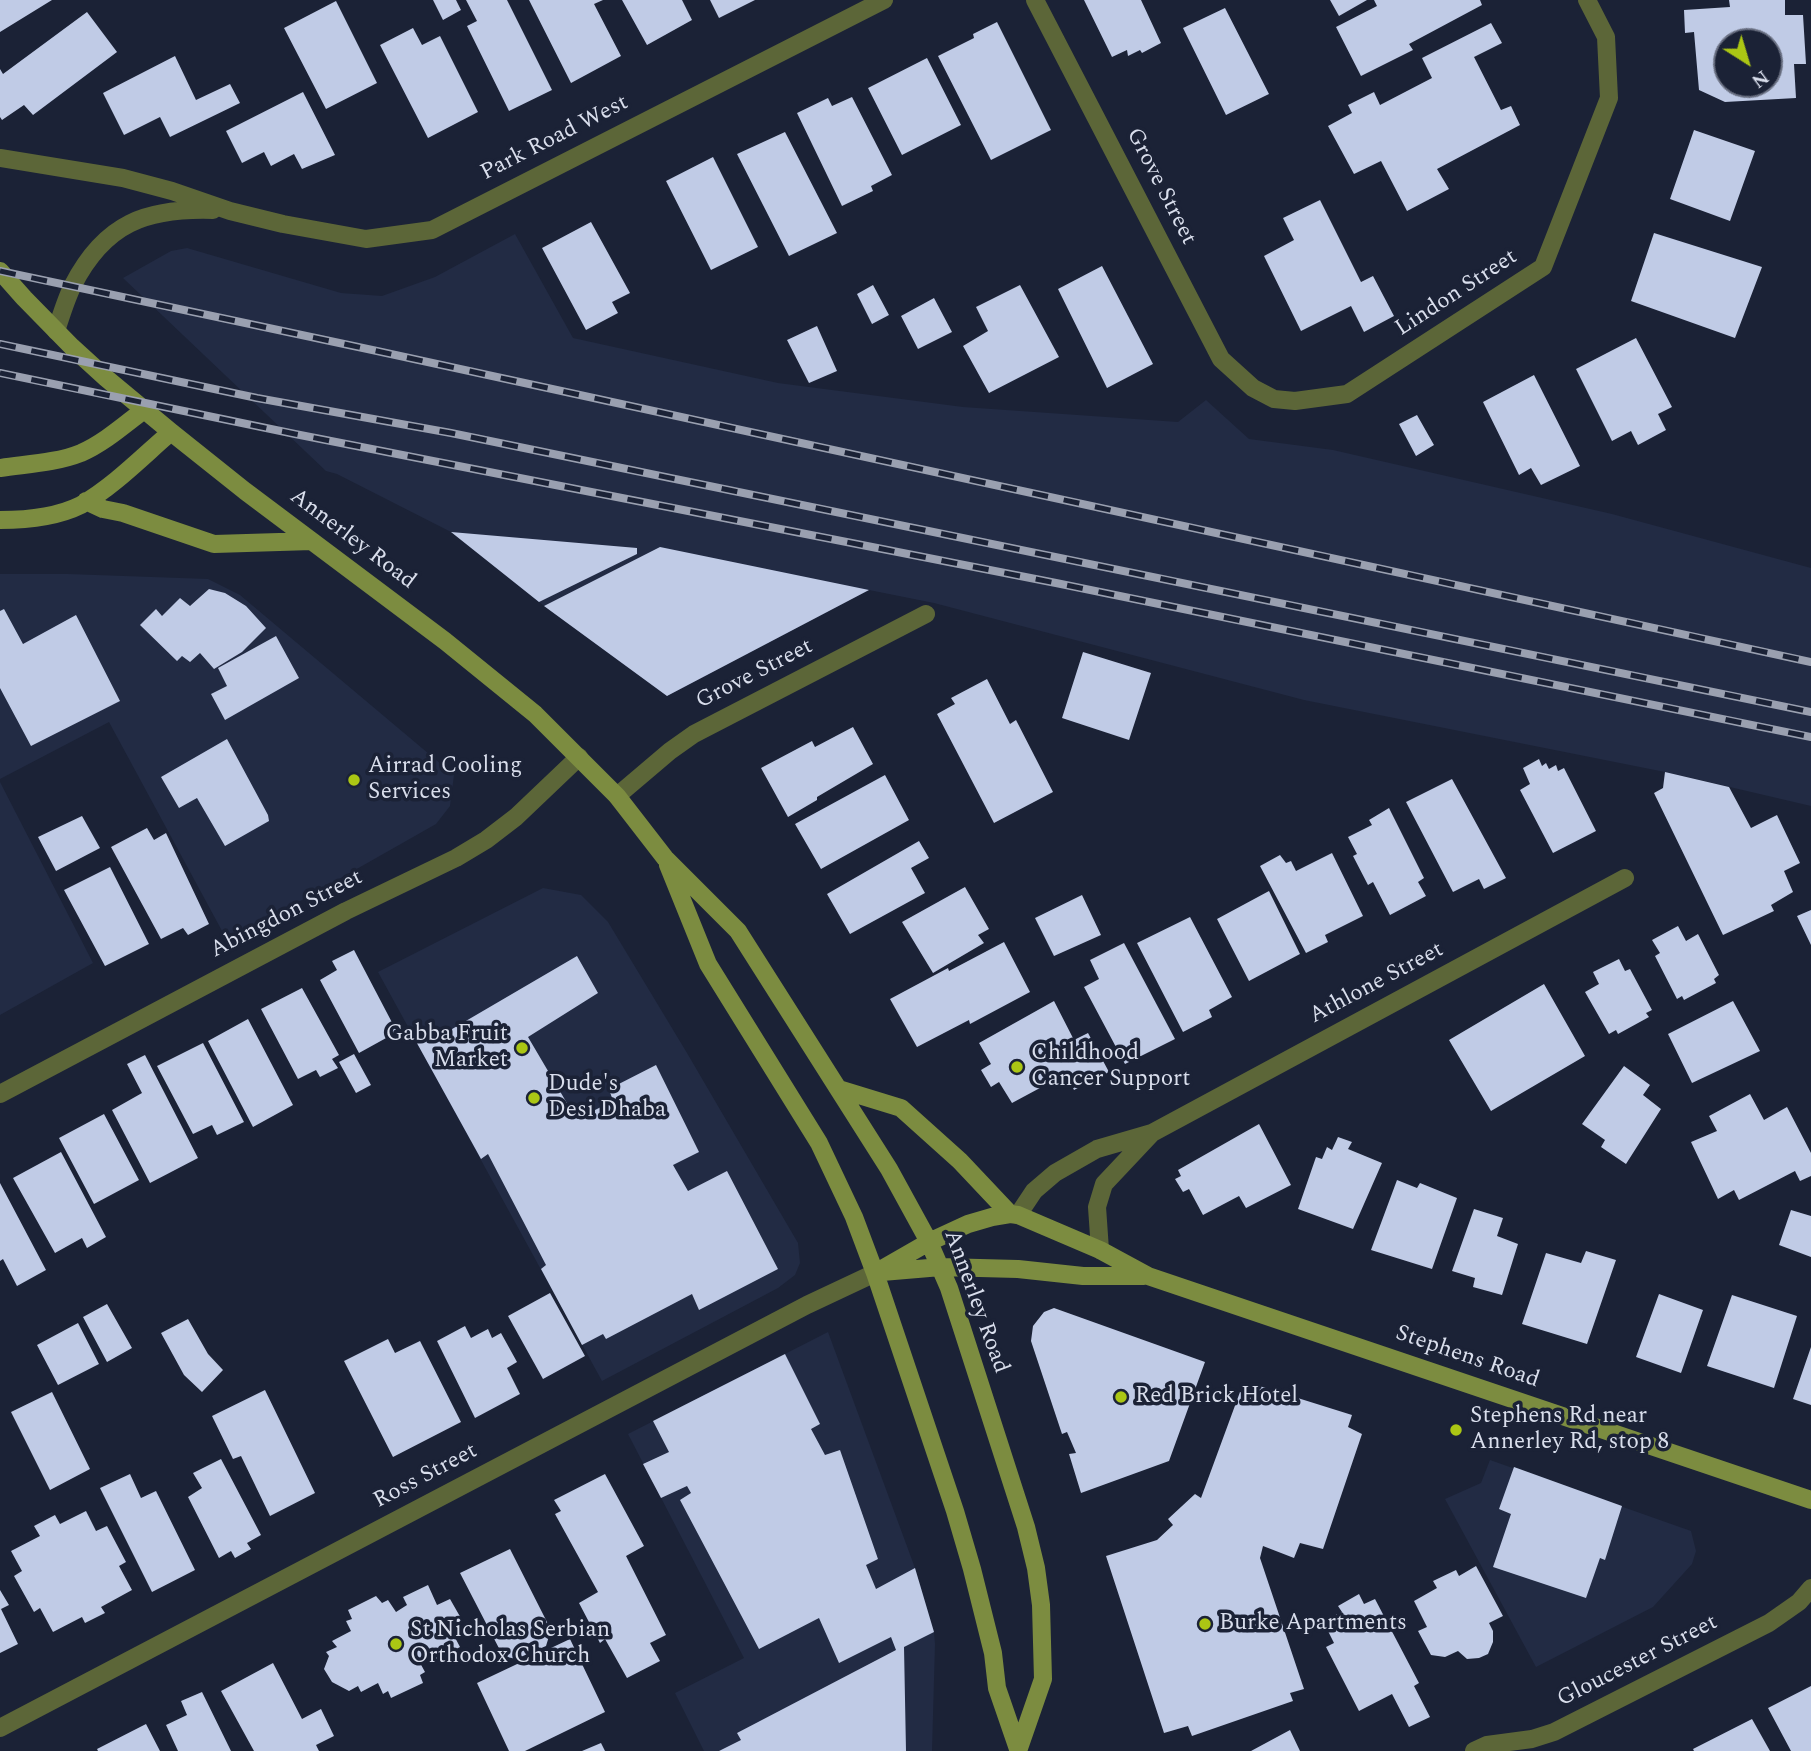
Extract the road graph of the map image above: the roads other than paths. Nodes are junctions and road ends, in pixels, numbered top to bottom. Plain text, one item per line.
1 (884, 0) edge
2 (1035, 0) edge
3 (1587, 0) edge
4 (0, 158) edge
5 (230, 211) junction
6 (0, 271) edge
7 (55, 331) junction
8 (1253, 388) joint
9 (144, 410) junction
10 (171, 432) junction
11 (0, 468) edge
12 (86, 501) junction
13 (0, 520) edge
14 (312, 541) junction
15 (926, 614) dead end
16 (579, 757) junction
17 (617, 796) junction
18 (665, 858) junction
19 (1625, 878) dead end
20 (839, 1089) junction
21 (0, 1094) edge
22 (1152, 1133) junction
23 (1014, 1215) junction
24 (929, 1242) junction
25 (1100, 1250) junction
26 (941, 1267) junction
27 (875, 1273) junction
28 (1147, 1276) junction
29 (1811, 1500) edge
30 (1811, 1588) edge
31 (0, 1728) edge
32 (1018, 1750) edge
33 (1474, 1751) edge

1 - 5 street, Park Road West
2 - 8 street, Grove Street
3 - 8 street, Lindon Street
4 - 5 street, Park Road West
5 - 7 street, Park Road West
6 - 7 main road, Annerley Road
7 - 9 main road, Annerley Road
9 - 10 main road, Annerley Road
9 - 11 main road
10 - 12 main road
10 - 14 main road, Annerley Road
12 - 13 main road
12 - 14 main road
14 - 16 main road, Annerley Road
15 - 17 street, Grove Street
16 - 17 main road, Annerley Road
16 - 21 street, Abingdon Street
17 - 18 main road, Annerley Road
18 - 20 main road, Annerley Road
18 - 27 main road, Annerley Road
19 - 22 street, Athlone Street
20 - 23 main road
20 - 24 main road, Annerley Road
22 - 23 street, Athlone Street
22 - 25 street, Athlone Street
23 - 24 main road
23 - 25 main road, Stephens Road
24 - 26 main road, Annerley Road
24 - 27 main road
25 - 28 main road, Stephens Road
26 - 27 main road, Stephens Road
26 - 28 main road, Stephens Road
26 - 32 main road, Annerley Road
27 - 31 street, Ross Street
27 - 32 main road, Annerley Road
28 - 29 main road, Stephens Road
30 - 33 street, Gloucester Street

